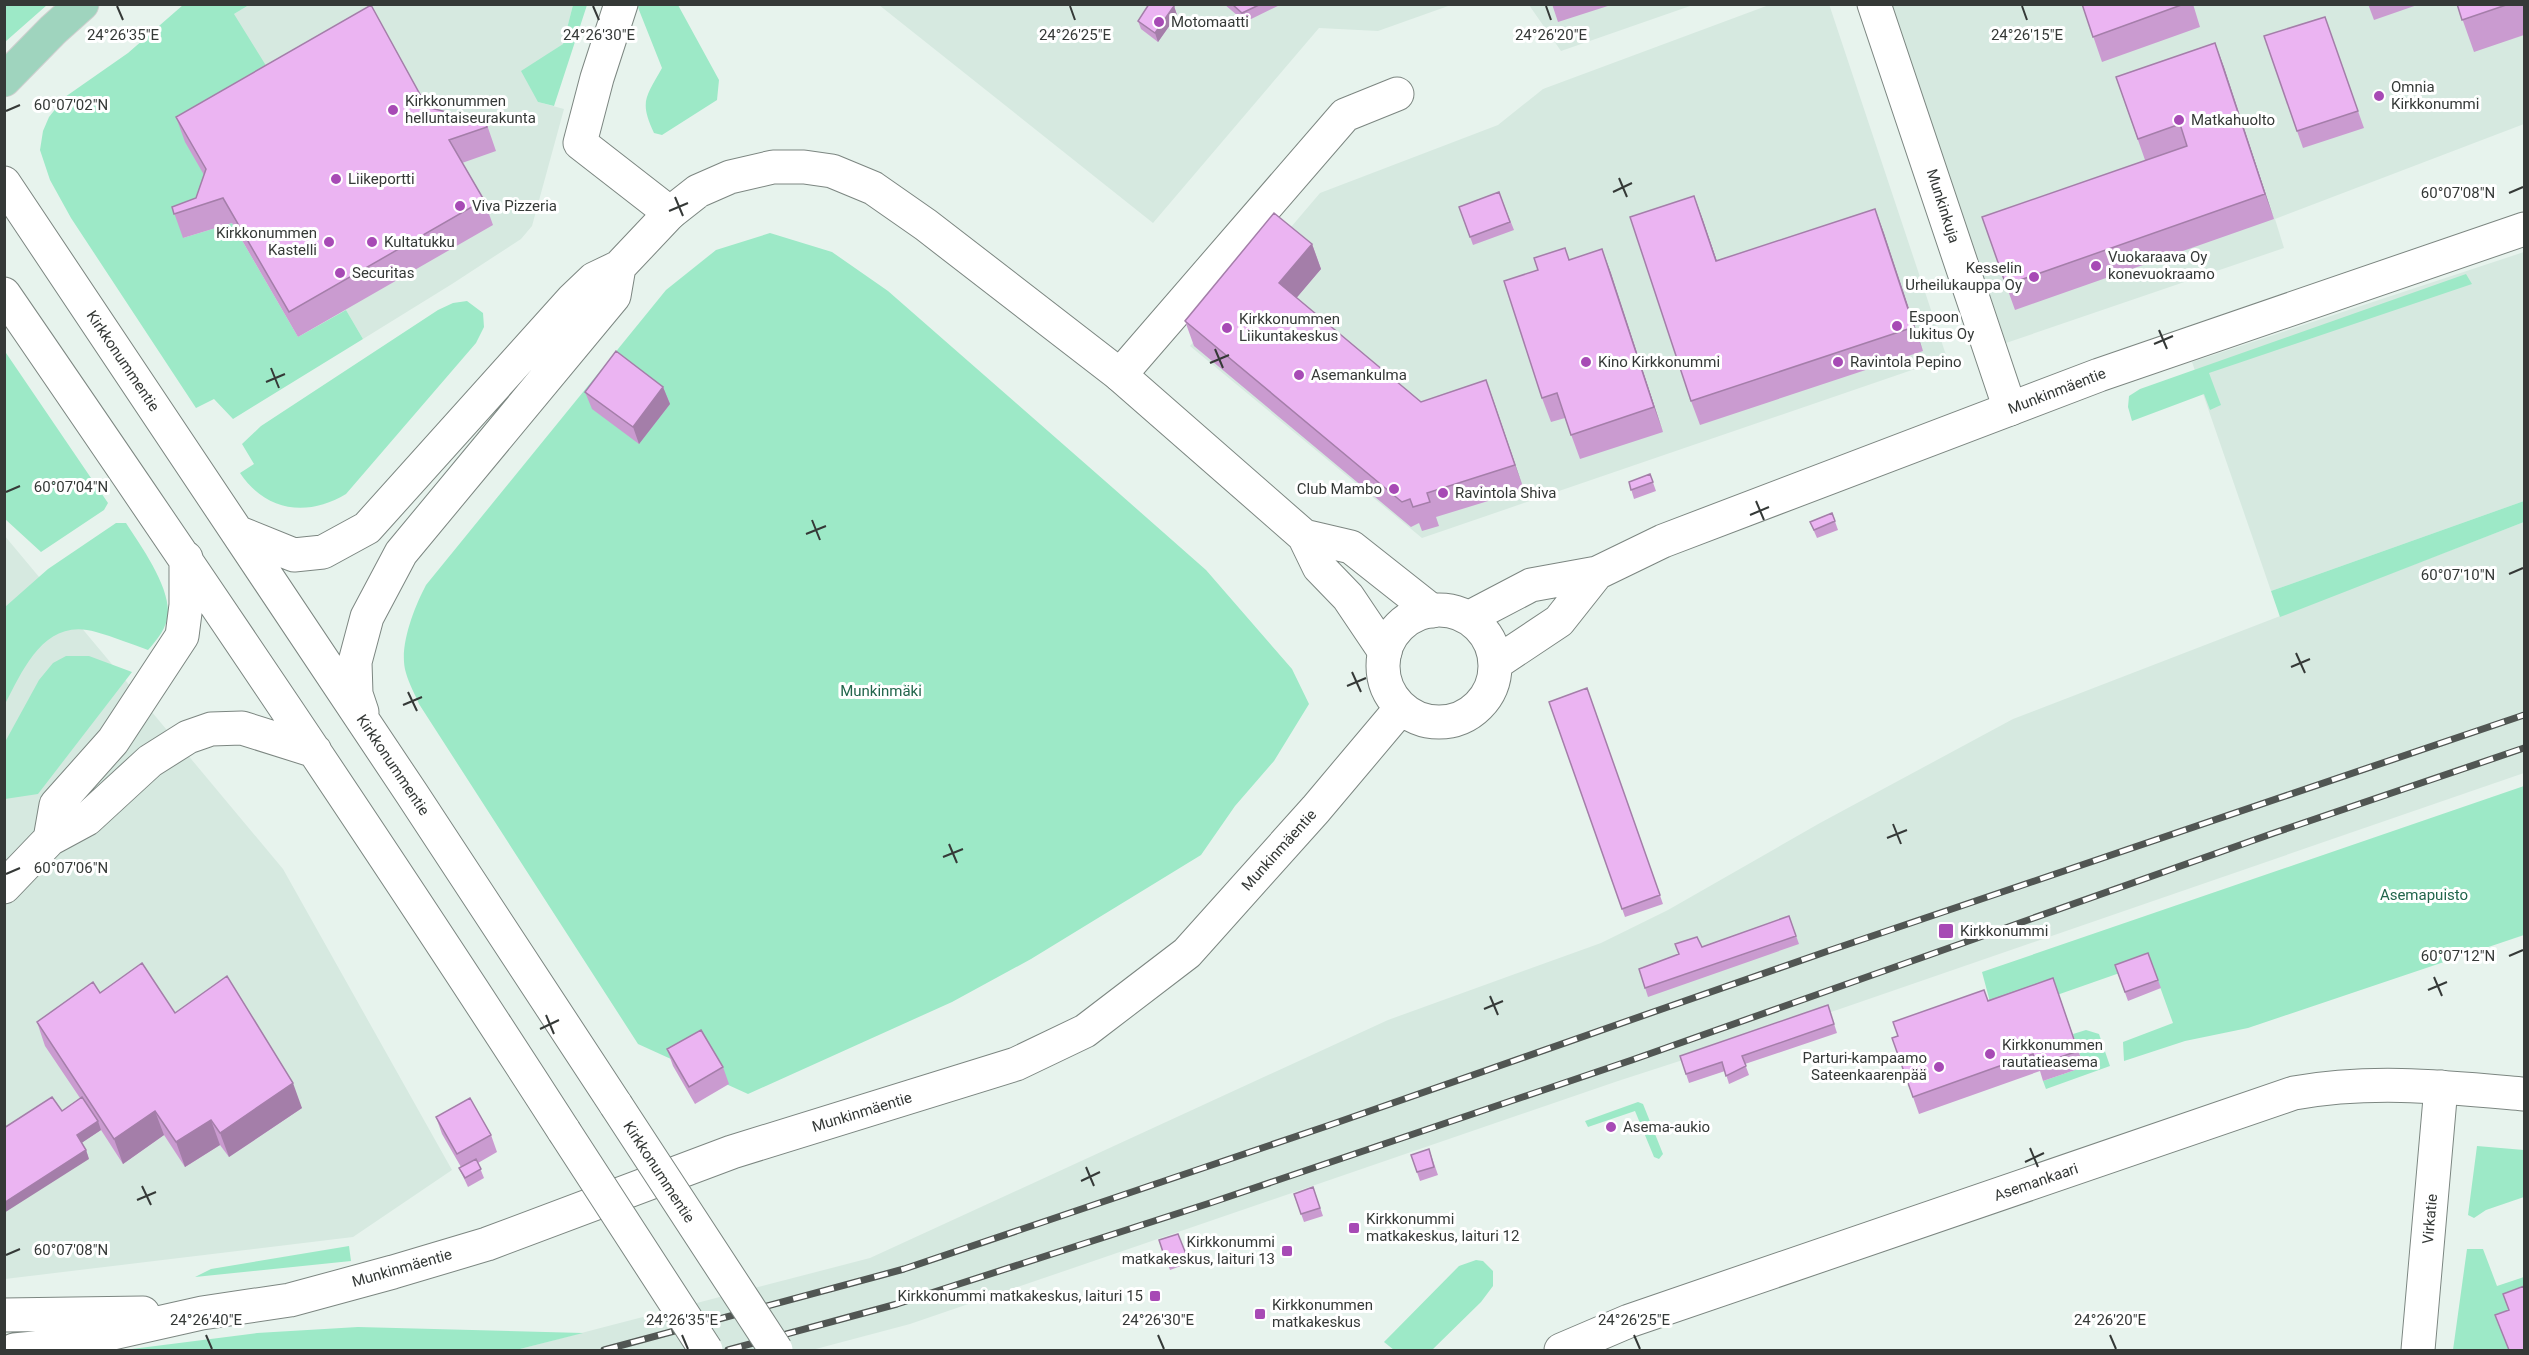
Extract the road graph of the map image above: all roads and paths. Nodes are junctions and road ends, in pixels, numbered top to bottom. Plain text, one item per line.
1 (82, 4) edge
2 (621, 4) edge
3 (1874, 4) edge
4 (4, 80) edge
5 (1396, 94) dead end
6 (4, 183) edge
7 (670, 213) junction
8 (2524, 229) edge
9 (619, 267) junction
10 (4, 294) edge
11 (1120, 375) junction
12 (2010, 409) junction
13 (237, 532) junction
14 (1304, 536) junction
15 (186, 558) junction
16 (1597, 573) junction
17 (1432, 611) junction
18 (1468, 618) junction
19 (1385, 652) junction
20 (1496, 663) junction
21 (1401, 708) junction
22 (367, 727) junction
23 (315, 751) junction
24 (50, 839) junction
25 (4, 887) edge
26 (2441, 1087) junction
27 (2524, 1094) edge
28 (202, 1313) junction
29 (4, 1315) edge
30 (14, 1350) edge
31 (706, 1350) edge
32 (776, 1350) edge
33 (1561, 1350) edge
34 (2418, 1350) edge

1 - 4 main road
2 - 7 street
3 - 12 street, Munkinkuja
5 - 11 street
6 - 13 street, Kirkkonummentie
7 - 9 street
7 - 11 street
8 - 12 street, Munkinmäentie
9 - 13 street
9 - 22 street
10 - 15 street
11 - 14 street
12 - 16 street, Munkinmäentie
13 - 22 street, Kirkkonummentie
14 - 17 street
14 - 19 street
15 - 23 street
15 - 24 street
16 - 18 street, Munkinmäentie
16 - 20 street, Munkinmäentie
17 - 18 street
17 - 19 street
18 - 20 street
19 - 21 street
20 - 21 street
21 - 28 street, Munkinmäentie
22 - 32 street, Kirkkonummentie, bridge
23 - 24 street
23 - 31 street, bridge
24 - 25 street
26 - 27 street, Asemankaari
26 - 33 street, Asemankaari
26 - 34 street, Virkatie
28 - 29 street, Munkinmäentie
28 - 30 street, Munkinmäentie

